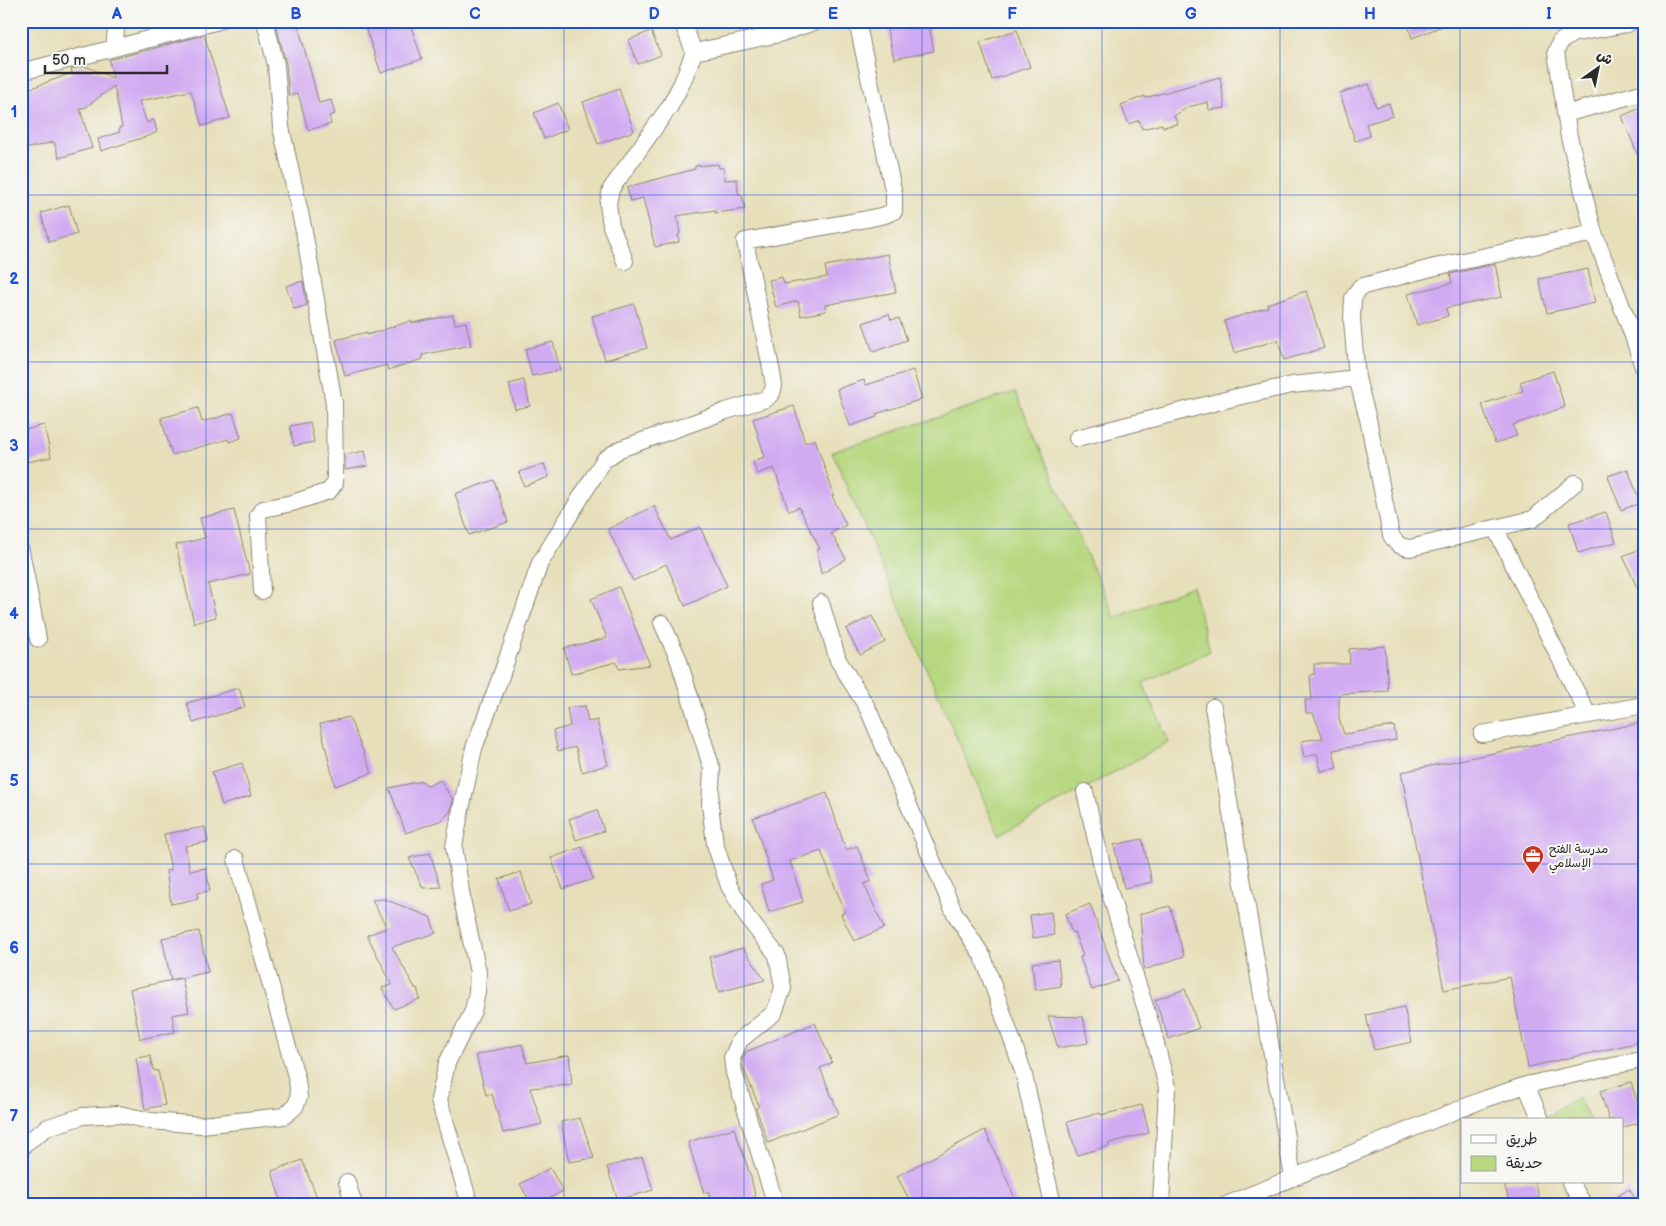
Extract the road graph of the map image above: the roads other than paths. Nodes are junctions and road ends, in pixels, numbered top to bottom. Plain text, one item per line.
1 (117, 21) edge
2 (218, 21) edge
3 (265, 21) edge
4 (682, 21) edge
5 (817, 21) edge
6 (857, 21) edge
7 (1631, 21) edge
8 (114, 48) junction
9 (694, 52) junction
10 (21, 72) edge
11 (1645, 92) edge
12 (1565, 114) junction
13 (1594, 233) junction
14 (625, 261) dead end
15 (1645, 373) edge
16 (1357, 378) junction
17 (1077, 438) dead end
18 (1575, 483) dead end
19 (1495, 528) junction
20 (21, 551) edge
21 (262, 591) dead end
22 (821, 603) dead end
23 (662, 623) dead end
24 (38, 639) dead end
25 (1645, 705) edge
26 (1213, 707) dead end
27 (1588, 715) junction
28 (1482, 734) dead end
29 (1085, 792) dead end
30 (236, 859) dead end
31 (1645, 1059) edge
32 (1526, 1085) junction
33 (1540, 1118) edge
34 (21, 1150) edge
35 (1293, 1178) junction
36 (348, 1182) dead end
37 (1571, 1184) edge
38 (354, 1205) edge
39 (470, 1205) edge
40 (776, 1205) edge
41 (1053, 1205) edge
42 (1161, 1205) edge
43 (1226, 1205) edge
44 (1584, 1205) edge

1 - 8 street
2 - 8 street
3 - 21 street
4 - 9 street
5 - 9 street
6 - 39 street
7 - 12 street
8 - 10 street
9 - 14 street
11 - 12 street
12 - 13 street
13 - 15 street
13 - 16 street
16 - 17 street
16 - 19 street
18 - 19 street
19 - 27 street
20 - 24 street
22 - 41 street
23 - 40 street
25 - 27 street
26 - 35 street
27 - 28 street
29 - 42 street
30 - 34 street
31 - 32 street
32 - 33 street
32 - 35 street
35 - 43 street
36 - 38 street
37 - 44 street

